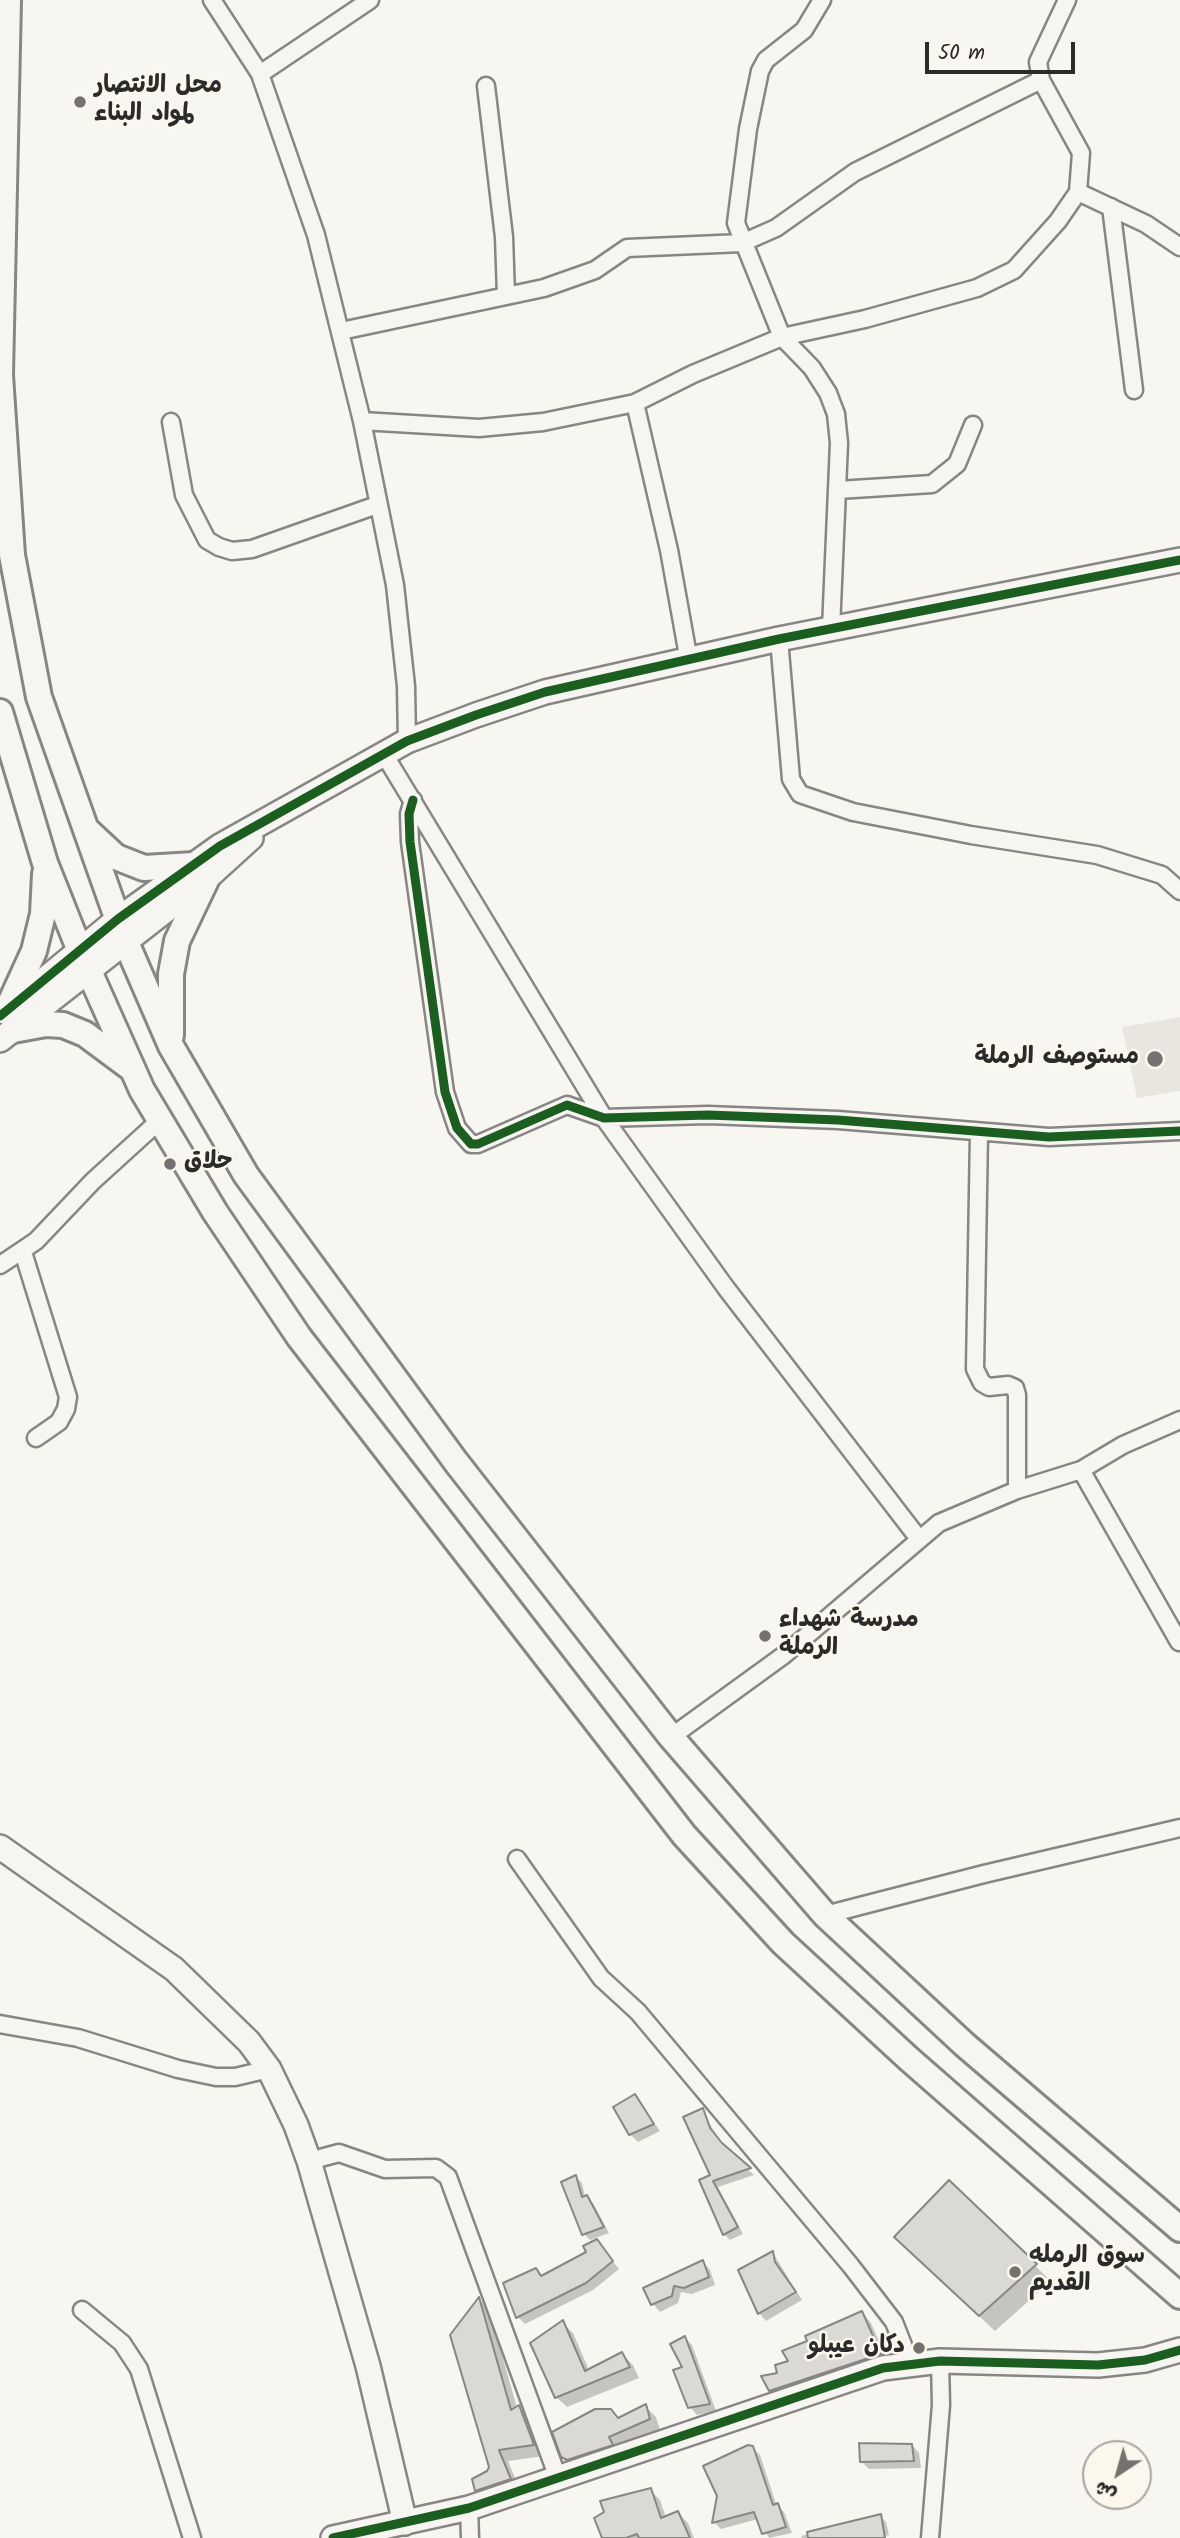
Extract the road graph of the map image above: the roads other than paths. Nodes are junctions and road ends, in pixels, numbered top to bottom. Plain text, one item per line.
1 (8, 0) edge
2 (212, 0) edge
3 (370, 0) edge
4 (822, 0) edge
5 (1068, 0) edge
6 (260, 74) junction
7 (1041, 80) junction
8 (486, 86) dead end
9 (1078, 192) junction
10 (1111, 207) junction
11 (742, 243) junction
12 (1180, 247) edge
13 (506, 295) junction
14 (341, 331) junction
15 (782, 337) junction
16 (1134, 390) dead end
17 (635, 403) junction
18 (362, 421) junction
19 (171, 422) dead end
20 (973, 425) dead end
21 (838, 490) junction
22 (377, 505) junction
23 (1180, 560) edge
24 (831, 629) junction
25 (779, 639) junction
26 (689, 662) junction
27 (0, 712) edge
28 (407, 741) junction
29 (384, 754) junction
30 (413, 800) junction
31 (83, 827) junction
32 (45, 863) junction
33 (200, 872) junction
34 (1178, 883) edge
35 (122, 930) junction
36 (84, 960) junction
37 (5, 1024) edge
38 (171, 1046) junction
39 (133, 1070) junction
40 (604, 1118) junction
41 (159, 1121) junction
42 (1180, 1131) edge
43 (979, 1133) junction
44 (23, 1252) junction
45 (0, 1265) edge
46 (1180, 1420) edge
47 (36, 1438) dead end
48 (1081, 1470) junction
49 (1017, 1490) junction
50 (919, 1539) junction
51 (1179, 1642) edge
52 (671, 1737) junction
53 (1180, 1829) edge
54 (0, 1847) edge
55 (517, 1859) dead end
56 (825, 1915) junction
57 (0, 2024) edge
58 (269, 2069) junction
59 (309, 2161) junction
60 (1179, 2225) edge
61 (1180, 2296) edge
62 (82, 2310) dead end
63 (1180, 2350) edge
64 (940, 2361) junction
65 (910, 2363) junction
66 (558, 2478) junction
67 (469, 2508) junction
68 (405, 2523) junction
69 (192, 2538) edge
70 (333, 2538) edge
71 (470, 2538) edge
72 (930, 2538) edge

1 - 31 main road
2 - 6 street
3 - 6 street
4 - 11 street
5 - 7 street
6 - 14 street
7 - 9 street
7 - 11 street
8 - 13 street
9 - 10 street
9 - 15 street
10 - 12 street
10 - 16 street
11 - 13 street
11 - 15 street
13 - 14 street
14 - 18 street
15 - 17 street
15 - 21 street
17 - 18 street
17 - 26 street
18 - 22 street
19 - 22 street
20 - 21 street
21 - 24 street
22 - 28 street
23 - 24 street
24 - 25 street
25 - 26 street
25 - 34 street
26 - 28 street
27 - 32 main road
28 - 29 street
29 - 30 street
29 - 33 street
30 - 40 street
30 - 40 street
31 - 33 main road
31 - 35 main road
32 - 36 main road
32 - 37 main road
33 - 35 street
33 - 38 main road
35 - 36 street
35 - 38 main road
36 - 37 street
36 - 39 main road
37 - 39 main road
38 - 52 main road
39 - 41 main road
40 - 43 street
40 - 50 street
41 - 44 street
41 - 61 main road
42 - 43 street
43 - 49 street
44 - 45 street
44 - 47 street
46 - 48 street
48 - 49 street
48 - 51 street
49 - 50 street
50 - 52 street
52 - 56 main road
53 - 56 street
54 - 58 street
55 - 65 street
56 - 60 main road
57 - 58 street
58 - 59 street
59 - 66 street
59 - 68 street
62 - 69 street
63 - 64 street
64 - 65 street
64 - 72 street
65 - 66 street
66 - 67 street
67 - 68 street
67 - 71 street
68 - 70 street

